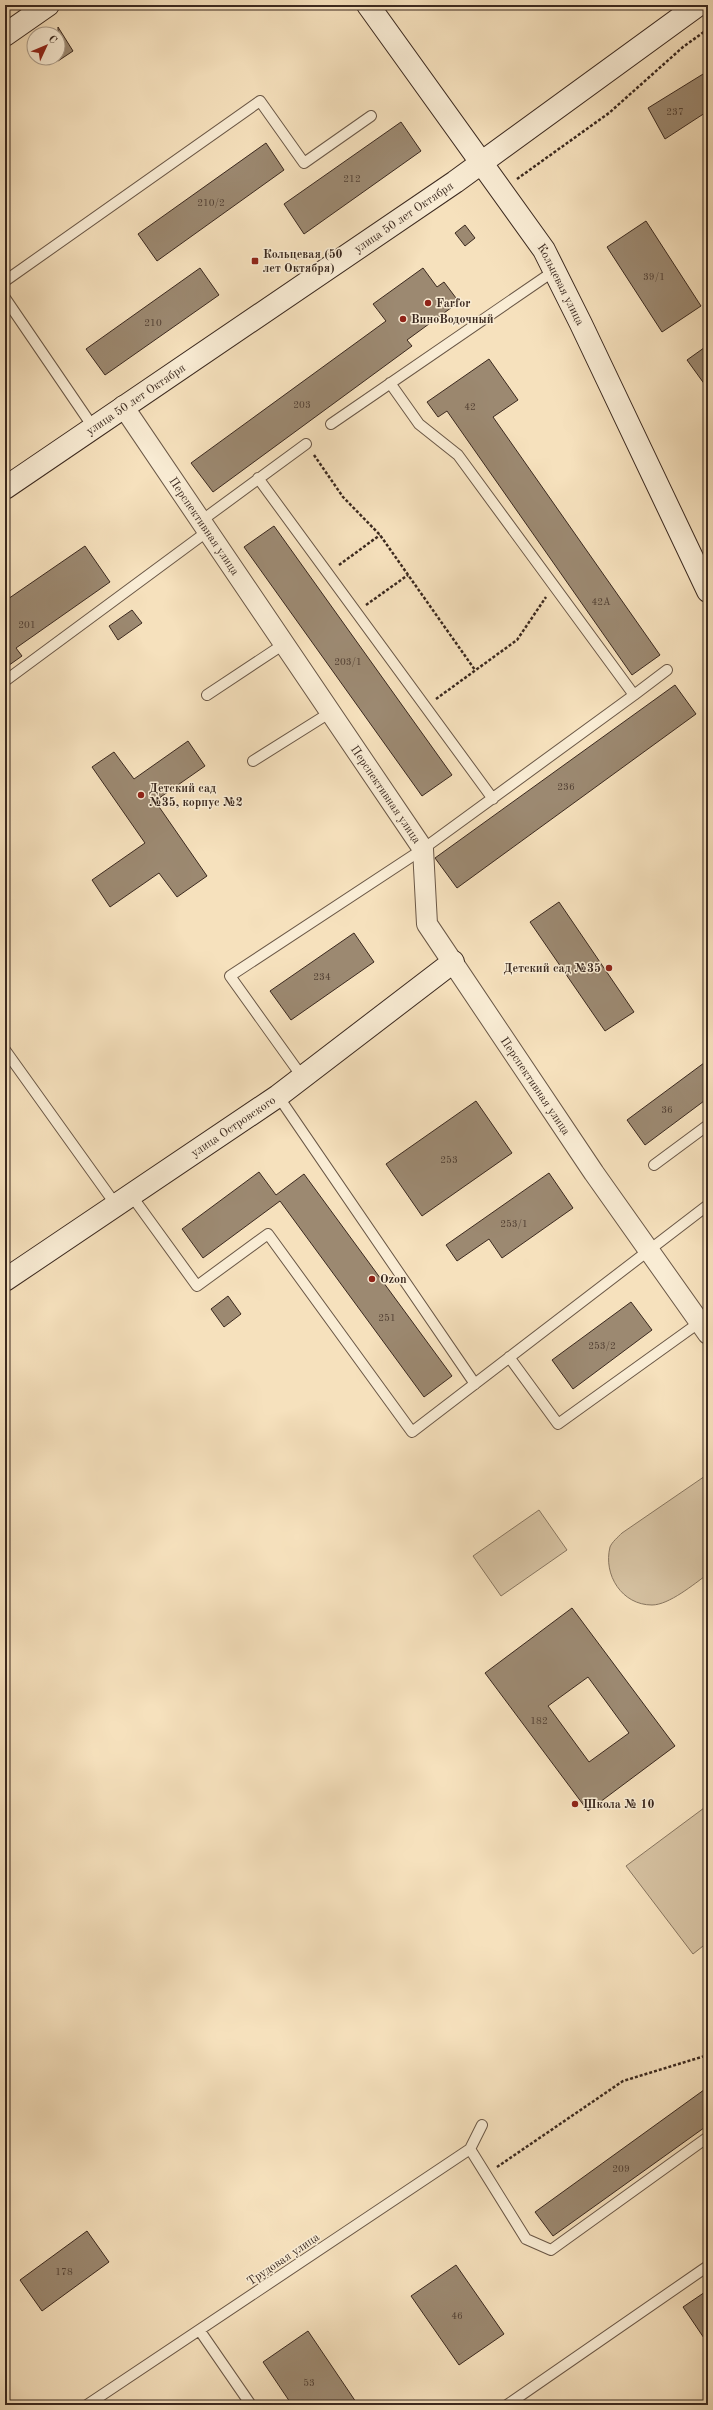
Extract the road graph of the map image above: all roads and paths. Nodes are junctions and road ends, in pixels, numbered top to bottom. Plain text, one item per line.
1 (48, 5) edge
2 (368, 5) edge
3 (698, 5) edge
4 (708, 29) edge
5 (5, 34) edge
6 (371, 116) dead end
7 (480, 164) junction
8 (500, 191) junction
9 (554, 271) junction
10 (5, 281) edge
11 (5, 298) edge
12 (390, 383) junction
13 (123, 406) junction
14 (331, 424) dead end
15 (93, 427) junction
16 (306, 444) joint
17 (258, 478) junction
18 (5, 488) edge
19 (204, 526) junction
20 (380, 535) junction
21 (328, 573) junction
22 (408, 575) junction
23 (554, 586) junction
24 (708, 591) edge
25 (356, 612) junction
26 (284, 644) junction
27 (475, 670) junction
28 (667, 670) dead end
29 (5, 681) edge
30 (208, 695) dead end
31 (634, 695) junction
32 (425, 706) junction
33 (331, 712) junction
34 (253, 761) dead end
35 (493, 799) junction
36 (424, 849) junction
37 (452, 962) junction
38 (5, 1050) edge
39 (303, 1078) junction
40 (278, 1096) junction
41 (708, 1125) edge
42 (654, 1165) dead end
43 (124, 1200) junction
44 (708, 1205) edge
45 (648, 1250) junction
46 (5, 1280) edge
47 (704, 1328) edge
48 (509, 1357) junction
49 (475, 1384) junction
50 (708, 2055) edge
51 (482, 2126) dead end
52 (708, 2137) edge
53 (470, 2149) junction
54 (485, 2175) junction
55 (708, 2266) edge
56 (200, 2331) junction
57 (87, 2405) edge
58 (251, 2405) edge
59 (507, 2405) edge

1 - 5 street
2 - 7 street, Кольцевая улица
3 - 7 street, улица 50 лет Октября
4 - 8 path
6 - 10 lane
7 - 8 street, Кольцевая улица
7 - 13 street, улица 50 лет Октября
8 - 9 street, Кольцевая улица
9 - 12 lane
9 - 24 street, Кольцевая улица
11 - 15 lane
12 - 14 lane
12 - 23 lane
13 - 15 street, улица 50 лет Октября
13 - 19 street, Перспективная улица
15 - 18 street, улица 50 лет Октября
16 - 17 lane
16 - 20 path
17 - 19 lane
17 - 21 lane
19 - 26 street, Перспективная улица
19 - 29 lane
20 - 21 path
20 - 22 path
21 - 25 lane
22 - 25 path
22 - 27 path
23 - 27 path
23 - 31 lane
25 - 32 lane
26 - 30 lane
26 - 33 street, Перспективная улица
27 - 32 path
28 - 31 lane
31 - 35 lane
32 - 35 lane
33 - 34 lane
33 - 36 street, Перспективная улица
35 - 36 lane
36 - 37 street, Перспективная улица
36 - 39 lane
37 - 39 street, улица Островского
37 - 45 street, Перспективная улица
38 - 43 lane
39 - 40 street, улица Островского
40 - 43 street, улица Островского
40 - 49 lane
41 - 42 lane
43 - 46 street, улица Островского
43 - 49 lane
44 - 45 lane
45 - 47 street, Перспективная улица
45 - 48 lane
47 - 48 lane
48 - 49 lane
50 - 54 path
51 - 53 lane, Трудовая улица
52 - 54 lane
53 - 54 lane
53 - 56 lane, Трудовая улица
55 - 59 lane
56 - 57 lane, Трудовая улица
56 - 58 lane

